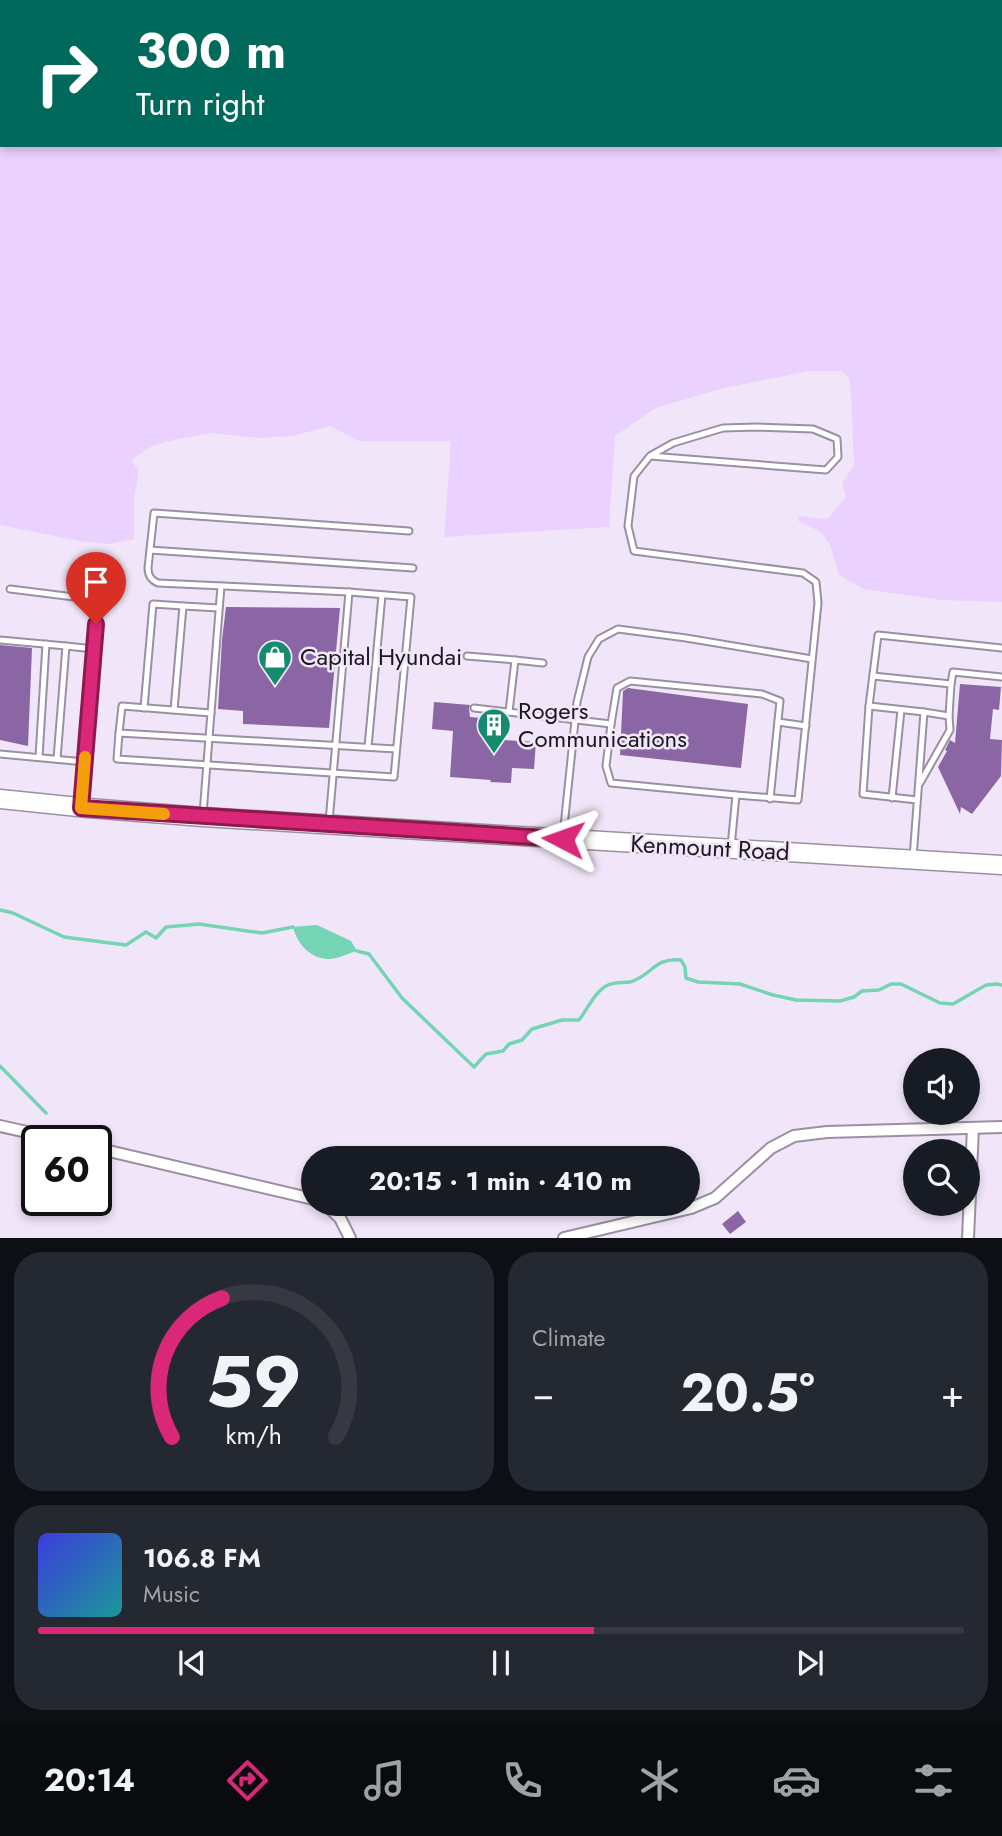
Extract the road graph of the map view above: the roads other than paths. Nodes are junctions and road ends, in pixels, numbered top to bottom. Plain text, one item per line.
1 (650, 456) junction
2 (409, 531) dead end
3 (150, 550) junction
4 (413, 568) dead end
5 (221, 586) junction
6 (10, 589) dead end
7 (349, 592) junction
8 (382, 595) junction
9 (183, 606) junction
10 (219, 608) junction
11 (0, 640) edge
12 (46, 644) junction
13 (66, 646) junction
14 (1002, 648) edge
15 (93, 649) junction
16 (467, 656) dead end
17 (812, 659) junction
18 (515, 660) junction
19 (543, 663) dead end
20 (873, 676) junction
21 (1002, 677) edge
22 (951, 684) junction
23 (869, 706) junction
24 (144, 708) junction
25 (474, 708) dead end
26 (174, 710) junction
27 (901, 710) junction
28 (509, 712) junction
29 (924, 712) junction
30 (212, 713) junction
31 (949, 716) junction
32 (574, 720) junction
33 (778, 722) junction
34 (611, 724) junction
35 (806, 726) junction
36 (119, 733) junction
37 (210, 737) junction
38 (336, 745) junction
39 (368, 747) junction
40 (396, 750) junction
41 (0, 754) edge
42 (39, 757) junction
43 (57, 759) junction
44 (85, 762) junction
45 (207, 766) junction
46 (333, 773) junction
47 (918, 786) junction
48 (736, 795) junction
49 (892, 798) junction
50 (0, 799) edge
51 (770, 799) junction
52 (917, 800) junction
53 (81, 808) junction
54 (203, 817) junction
55 (329, 825) junction
56 (563, 839) junction
57 (731, 849) junction
58 (912, 859) junction
59 (1002, 865) edge
60 (0, 1126) edge
61 (1002, 1127) edge
62 (973, 1128) junction
63 (21, 1131) edge
64 (112, 1152) edge
65 (301, 1196) edge
66 (337, 1216) edge
67 (620, 1225) junction
68 (350, 1237) edge
69 (564, 1237) edge
70 (620, 1237) edge
71 (968, 1237) edge

1 - 1 lane
1 - 17 lane
2 - 3 lane
3 - 4 lane
3 - 5 lane
5 - 7 lane
5 - 10 lane
6 - 15 lane
7 - 8 lane
7 - 38 lane
8 - 39 lane
8 - 40 lane
9 - 10 lane
9 - 24 lane
9 - 26 lane
10 - 30 lane
11 - 12 lane
12 - 13 lane
12 - 42 lane
13 - 15 lane
13 - 43 lane
14 - 20 lane
15 - 44 lane
16 - 18 lane
17 - 32 lane
17 - 35 lane
18 - 19 lane
18 - 28 lane
20 - 22 lane
20 - 23 lane
21 - 22 lane
22 - 31 lane
23 - 27 lane
23 - 49 lane
24 - 26 lane
24 - 36 lane
25 - 28 lane
26 - 30 lane
27 - 29 lane
27 - 49 lane
28 - 32 lane
29 - 31 lane
29 - 47 lane
30 - 37 lane
31 - 47 lane
32 - 34 lane
32 - 56 lane
33 - 34 lane
33 - 35 lane
33 - 51 lane
34 - 48 lane
35 - 51 lane
36 - 37 lane
36 - 45 lane
37 - 38 lane
37 - 45 lane
38 - 39 lane
38 - 46 lane
39 - 40 lane
40 - 46 lane
41 - 42 lane
42 - 43 lane
43 - 44 lane
44 - 53 lane
45 - 46 lane
45 - 54 lane
46 - 55 lane
47 - 52 lane
48 - 51 lane
48 - 57 lane
49 - 52 lane
50 - 53 main road, Kenmount Road
52 - 58 lane
53 - 54 main road, Kenmount Road
54 - 55 main road, Kenmount Road
55 - 56 main road, Kenmount Road
56 - 57 main road, Kenmount Road
57 - 58 main road, Kenmount Road
58 - 59 main road, Kenmount Road
60 - 63 street
61 - 62 street
62 - 67 street
62 - 71 street
64 - 65 street
66 - 68 street
67 - 69 street
67 - 70 street

